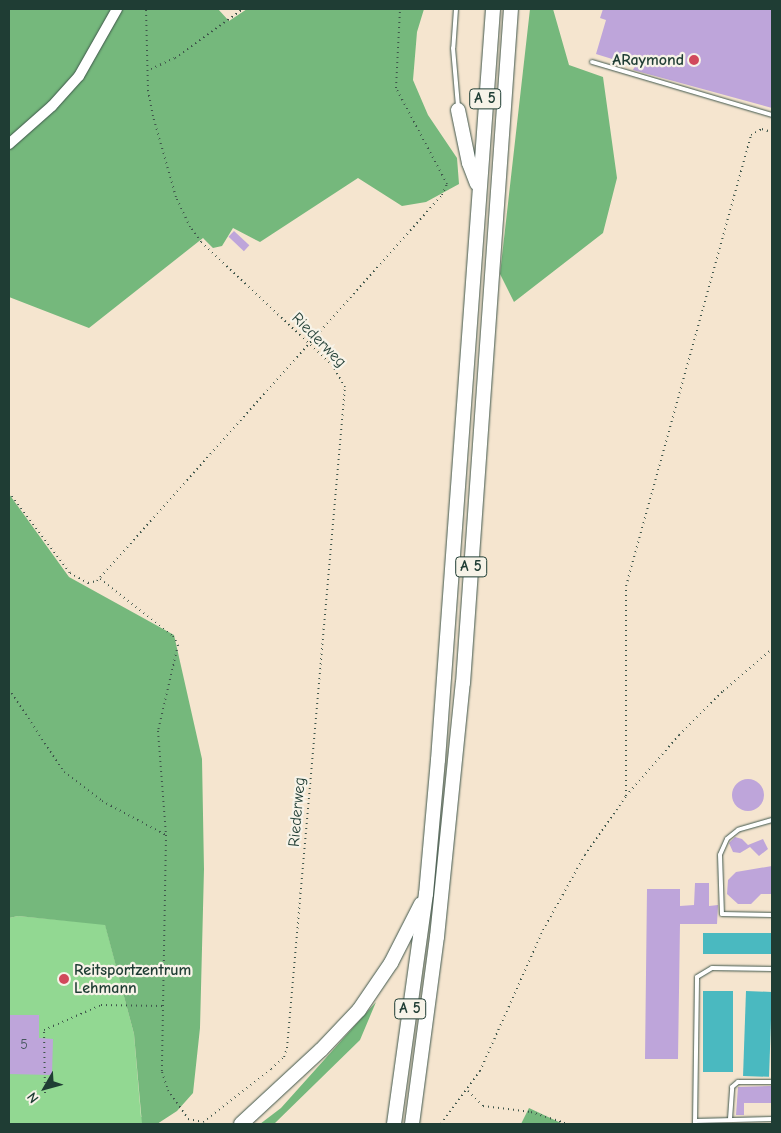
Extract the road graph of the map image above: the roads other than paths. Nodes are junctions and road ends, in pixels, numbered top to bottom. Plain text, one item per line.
1 (117, 9) edge
2 (456, 9) edge
3 (493, 9) edge
4 (511, 9) edge
5 (592, 62) dead end
6 (458, 110) joint
7 (772, 115) edge
8 (9, 144) edge
9 (479, 189) junction
10 (772, 820) edge
11 (426, 894) junction
12 (772, 915) edge
13 (772, 969) edge
14 (772, 1082) edge
15 (730, 1119) junction
16 (772, 1119) edge
17 (695, 1122) edge
18 (740, 1122) edge
19 (241, 1124) edge
20 (394, 1124) edge
21 (412, 1124) edge

1 - 8 street
2 - 6 lane
3 - 9 highway, A 5
4 - 21 highway, A 5
5 - 7 lane
6 - 9 highway
9 - 11 highway, A 5
10 - 12 lane
11 - 19 highway
11 - 20 highway, A 5
13 - 17 lane
14 - 15 lane
15 - 17 lane
15 - 18 lane
16 - 18 lane

